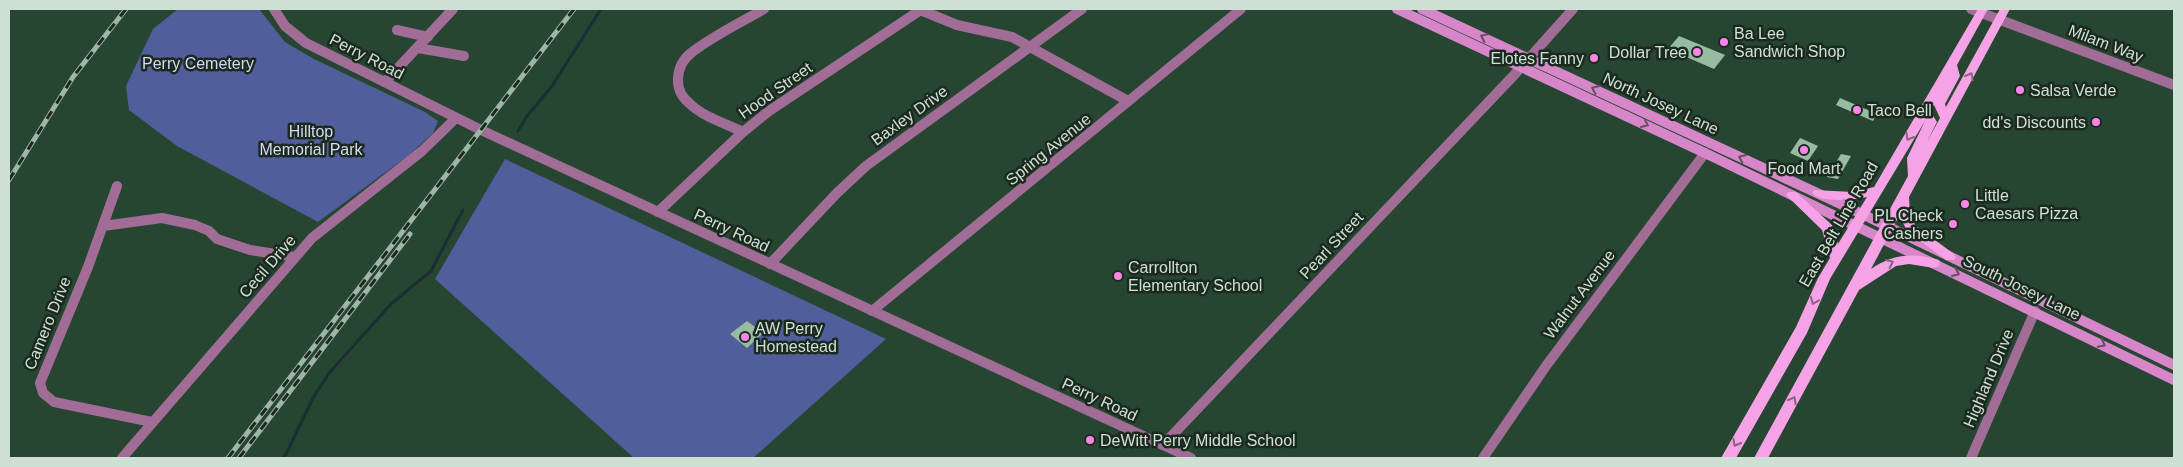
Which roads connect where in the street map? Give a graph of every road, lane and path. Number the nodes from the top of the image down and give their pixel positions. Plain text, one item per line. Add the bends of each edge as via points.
1 (274, 9) edge
2 (453, 9) edge
3 (764, 9) edge
4 (920, 9) edge
5 (1082, 9) edge
6 (1242, 9) edge
7 (1396, 9) edge
8 (1422, 9) edge
9 (1573, 9) edge
10 (2005, 9) edge
11 (1978, 10) edge
12 (1999, 20) junction
13 (397, 30) dead end
14 (428, 37) junction
15 (1029, 47) junction
16 (418, 48) junction
17 (464, 56) dead end
18 (1525, 62) junction
19 (1950, 64) junction
20 (385, 82) junction
21 (2174, 85) edge
22 (1128, 101) junction
23 (1924, 110) junction
24 (456, 118) junction
25 (1946, 118) junction
26 (743, 132) junction
27 (1705, 152) junction
28 (1914, 175) junction
29 (117, 186) dead end
30 (1876, 191) junction
31 (1818, 193) junction
32 (1792, 195) junction
33 (1903, 196) junction
34 (658, 212) junction
35 (1862, 214) junction
36 (103, 226) junction
37 (1855, 226) junction
38 (1886, 226) junction
39 (1880, 238) junction
40 (294, 257) junction
41 (1950, 257) junction
42 (1836, 258) junction
43 (1934, 263) junction
44 (770, 264) junction
45 (1853, 289) junction
46 (872, 311) junction
47 (2035, 311) junction
48 (2174, 365) edge
49 (2174, 380) edge
50 (152, 422) junction
51 (1163, 445) junction
52 (122, 458) edge
53 (1191, 458) edge
54 (1484, 458) edge
55 (1728, 458) edge
56 (1761, 458) edge
57 (1972, 458) edge

1 - 20 street, Perry Road via 285,26 306,43
2 - 14 street
3 - 26 street via 690,54 680,65 677,76 678,93 684,102
4 - 15 street via 957,25 1001,33
4 - 26 street, Hood Street
5 - 15 street, Baxley Drive
6 - 22 street, Spring Avenue
7 - 18 main road, North Josey Lane
18 -> 8 main road, North Josey Lane
9 - 18 street, Pearl Street
10 - 12 main road
11 - 12 street, Milam Way
11 - 19 main road, East Belt Line Road
12 - 21 street, Milam Way
25 -> 12 main road
13 - 14 street
14 - 16 street
15 - 22 street
15 - 44 street, Baxley Drive via 866,166
16 - 17 street
16 - 20 street
18 -> 27 main road, North Josey Lane
31 -> 18 main road, North Josey Lane
18 - 51 street, Pearl Street
19 - 23 main road, East Belt Line Road
19 - 25 main road via 1954,76 1940,104
20 - 24 street, Perry Road
22 - 46 street, Spring Avenue
23 - 28 main road via 1931,122 1913,158
23 -> 30 main road, East Belt Line Road
24 - 34 street, Perry Road
24 - 40 street, Cecil Drive via 439,138 328,223
25 - 28 main road
26 - 34 street, Hood Street
27 - 32 main road, North Josey Lane
27 - 54 street, Walnut Avenue via 1546,366
28 - 33 main road
29 - 36 street, Camero Drive
30 - 31 main road via 1850,196
30 - 35 main road, East Belt Line Road
31 - 35 main road, North Josey Lane
32 - 37 main road, North Josey Lane
32 - 42 main road via 1828,228
33 - 38 main road
33 - 41 main road via 1908,224
34 - 44 street, Perry Road
35 - 37 main road, East Belt Line Road
35 - 38 main road, North Josey Lane
36 - 40 street via 162,218 195,225 217,239 250,250
36 - 50 street, Camero Drive via 40,383 43,393 54,402
37 - 39 main road, South Josey Lane
37 - 42 main road, East Belt Line Road
38 - 39 main road
38 - 41 main road, South Josey Lane
39 - 43 main road, South Josey Lane
39 - 45 main road
40 - 50 street, Cecil Drive
41 - 48 main road, South Josey Lane
42 -> 55 main road, East Belt Line Road via 1802,329
45 -> 43 main road via 1888,262 1899,259
43 -> 47 main road, South Josey Lane
44 - 46 street, Perry Road
56 -> 45 main road
46 - 51 street, Perry Road
47 -> 49 main road, South Josey Lane
47 - 57 street, Highland Drive
50 - 52 street, Cecil Drive
51 - 53 street, Perry Road

